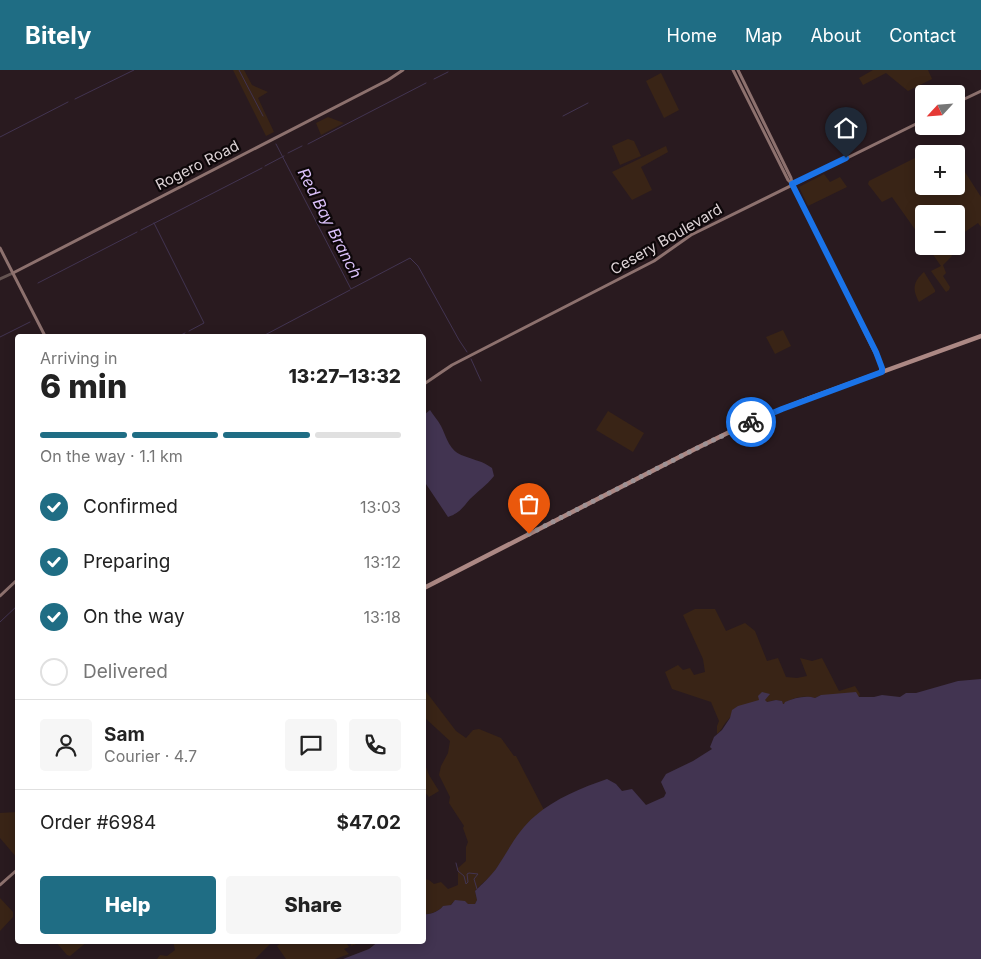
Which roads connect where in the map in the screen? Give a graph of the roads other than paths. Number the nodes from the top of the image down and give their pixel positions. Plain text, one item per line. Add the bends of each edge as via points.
1 (403, 70) edge
2 (733, 70) edge
3 (738, 70) edge
4 (981, 91) edge
5 (965, 99) edge
6 (915, 124) edge
7 (792, 184) junction
8 (0, 248) edge
9 (13, 273) junction
10 (0, 279) edge
11 (44, 334) edge
12 (981, 336) edge
13 (882, 372) junction
14 (426, 383) edge
15 (15, 582) edge
16 (426, 587) edge
17 (0, 596) edge
18 (15, 872) edge
19 (0, 885) edge

1 - 9 main road, Rogero Road
2 - 7 main road
3 - 7 main road via 792,178
4 - 5 main road
6 - 7 main road, Cesery Boulevard
7 - 13 main road via 876,352
7 - 14 main road, Cesery Boulevard via 691,235 654,261 452,364
8 - 9 main road
9 - 10 street, Rogero Road
9 - 11 main road
12 - 13 main road
13 - 16 main road via 726,433
15 - 17 main road
18 - 19 main road

